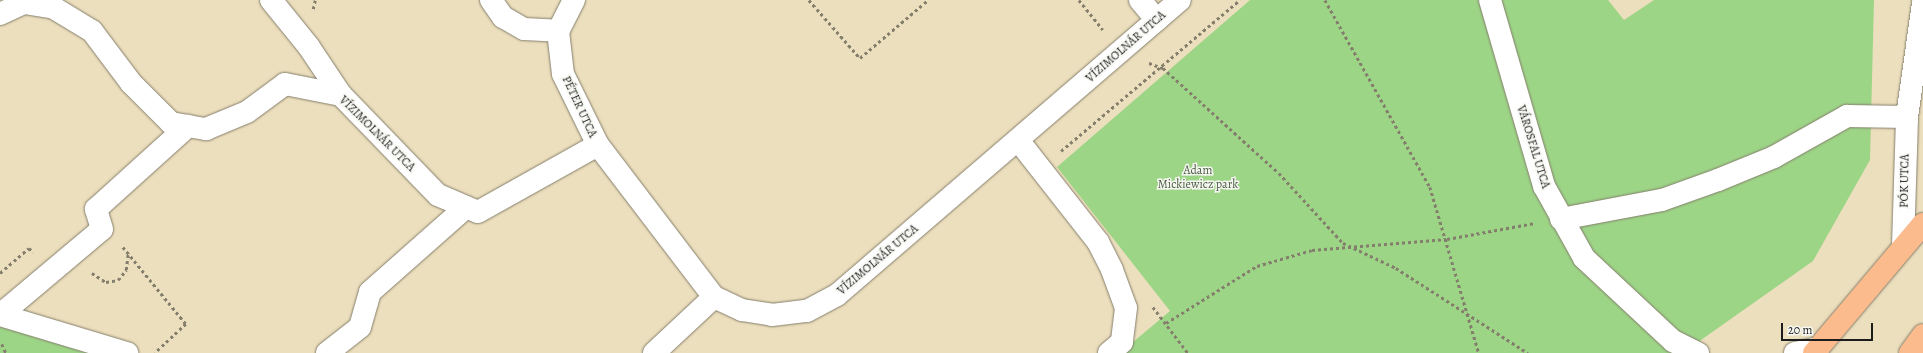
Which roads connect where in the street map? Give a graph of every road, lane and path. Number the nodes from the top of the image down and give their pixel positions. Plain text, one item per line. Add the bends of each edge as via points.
1 (271, 0) edge
2 (491, 0) edge
3 (574, 0) edge
4 (809, 0) edge
5 (928, 0) edge
6 (1079, 0) edge
7 (1140, 0) edge
8 (1180, 0) edge
9 (1240, 0) edge
10 (1325, 0) edge
11 (1490, 0) edge
12 (38, 3) edge
13 (1923, 3) edge
14 (0, 14) edge
15 (1157, 20) junction
16 (558, 31) junction
17 (1120, 52) junction
18 (1158, 66) junction
19 (340, 95) junction
20 (1907, 117) junction
21 (188, 126) junction
22 (1923, 132) edge
23 (1018, 140) junction
24 (598, 145) junction
25 (1039, 170) junction
26 (466, 207) junction
27 (1561, 219) junction
28 (1923, 224) edge
29 (102, 229) junction
30 (1447, 239) junction
31 (1903, 246) junction
32 (1354, 248) junction
33 (75, 252) junction
34 (128, 254) junction
35 (1116, 281) junction
36 (714, 297) junction
37 (0, 315) edge
38 (1469, 316) junction
39 (1166, 323) junction
40 (1923, 335) edge
41 (1816, 350) edge
42 (127, 353) edge
43 (154, 353) edge
44 (327, 353) edge
45 (654, 353) edge
46 (1109, 353) edge
47 (1188, 353) edge
48 (1479, 353) edge
49 (1528, 353) edge
50 (1698, 353) edge
51 (1795, 353) edge
52 (1910, 353) edge

1 - 19 street via 309,47
2 - 16 street via 503,18 524,29
3 - 16 street
4 - 5 path via 860,58
6 - 17 path
7 - 15 street
8 - 15 street, VÍZIMOLNÁR UTCA
9 - 18 path
10 - 30 path via 1430,187
11 - 27 street, VÁROSFAL UTCA via 1544,186
12 - 14 street, VÍZIMOLNÁR UTCA via 24,3
12 - 21 street, VÍZIMOLNÁR UTCA via 54,8 92,31 130,83 170,123
13 - 20 street, PÓK UTCA
15 - 17 street, VÍZIMOLNÁR UTCA
16 - 24 street, PÉTER UTCA via 563,74
17 - 18 path
17 - 23 street, VÍZIMOLNÁR UTCA
18 - 25 path
18 - 32 path via 1278,173 1343,243
19 - 21 street, VÍZIMOLNÁR UTCA via 284,84 247,112 206,129
19 - 26 street, VÍZIMOLNÁR UTCA via 438,195
20 - 22 street
20 - 27 street via 1847,116 1774,157 1718,180 1662,200
20 - 31 street, PÓK UTCA
21 - 29 street via 96,209
23 - 25 street
23 - 36 street, VÍZIMOLNÁR UTCA via 837,295 807,311 765,314 742,310
24 - 26 street, VÍZIMOLNÁR UTCA via 478,212
24 - 36 street, VÍZIMOLNÁR UTCA
25 - 35 street via 1098,242
26 - 44 street via 370,292 360,327
27 - 30 path
27 - 50 street, VÁROSFAL UTCA via 1584,258 1673,341
28 - 31 main road
29 - 33 street
29 - 34 path
30 - 32 path
30 - 38 path
31 - 41 main road
32 - 38 path via 1396,268
32 - 39 path via 1312,250 1257,266
33 - 34 path via 95,277 106,282 123,276
33 - 37 street
34 - 43 path via 186,324
35 - 39 path via 1148,301
35 - 46 street via 1126,308 1122,342
36 - 45 street
37 - 42 street
38 - 48 path
38 - 49 path
39 - 47 path
40 - 52 main road
41 - 51 street

